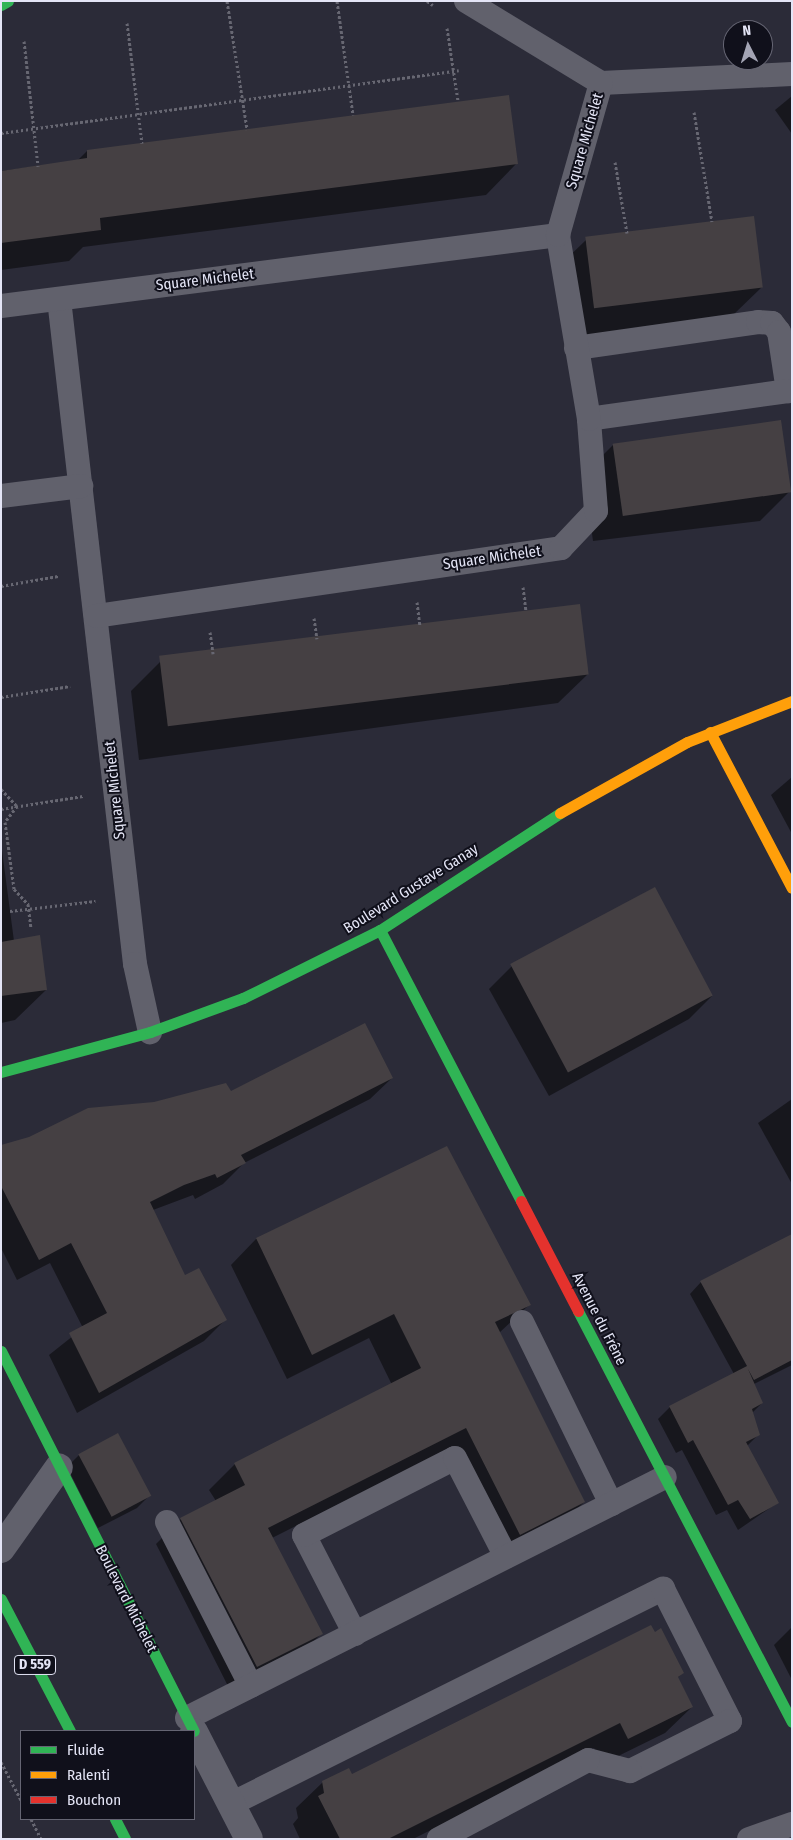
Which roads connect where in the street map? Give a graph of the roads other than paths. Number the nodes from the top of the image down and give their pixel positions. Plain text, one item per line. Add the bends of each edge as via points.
1 (8, 1) edge
2 (466, 1) edge
3 (1, 4) edge
4 (792, 74) edge
5 (601, 83) junction
6 (558, 235) junction
7 (59, 298) junction
8 (1, 306) edge
9 (576, 348) junction
10 (789, 386) edge
11 (589, 419) junction
12 (81, 486) junction
13 (1, 496) edge
14 (96, 616) junction
15 (792, 701) edge
16 (710, 732) junction
17 (792, 888) edge
18 (380, 930) junction
19 (150, 1032) junction
20 (1, 1072) edge
21 (522, 1322) dead end
22 (1, 1351) edge
23 (59, 1467) junction
24 (665, 1477) junction
25 (611, 1504) junction
26 (167, 1522) dead end
27 (1, 1549) edge
28 (506, 1557) junction
29 (1, 1599) edge
30 (355, 1634) junction
31 (250, 1686) junction
32 (792, 1722) edge
33 (191, 1727) edge
34 (69, 1730) edge
35 (195, 1735) edge
36 (231, 1804) junction
37 (116, 1820) edge
38 (788, 1830) edge
39 (125, 1839) edge
40 (249, 1839) edge
41 (439, 1839) edge
42 (749, 1839) edge

1 - 3 street
2 - 5 lane, Square Michelet
4 - 5 lane
5 - 6 lane, Square Michelet
6 - 7 lane, Square Michelet
6 - 9 lane, Square Michelet
7 - 8 lane, Square Michelet
7 - 12 lane, Square Michelet
9 - 10 lane via 772,323 779,332
9 - 11 lane, Square Michelet
10 - 11 lane
11 - 14 lane, Square Michelet via 596,511 561,548
12 - 13 lane
12 - 14 lane, Square Michelet
14 - 19 lane, Square Michelet via 135,964
15 - 16 street, Boulevard Gustave Ganay
16 - 17 street
16 - 18 street, Boulevard Gustave Ganay via 546,821
18 - 19 street, Boulevard Gustave Ganay via 244,998
18 - 24 street, Avenue du Frêne
19 - 20 street, Boulevard Gustave Ganay
21 - 25 lane
22 - 23 street, Boulevard Michelet
23 - 27 street
23 - 33 street, Boulevard Michelet
24 - 25 lane
24 - 32 street, Avenue du Frêne
25 - 28 lane
26 - 31 lane
28 - 30 lane
28 - 30 lane via 455,1458 304,1534
29 - 34 street, D 559
30 - 31 lane
31 - 33 lane
35 - 36 street, Boulevard Michelet
36 - 40 street, Boulevard Michelet
36 - 41 lane via 663,1589 730,1721 630,1771 588,1760
37 - 39 street
38 - 42 lane

